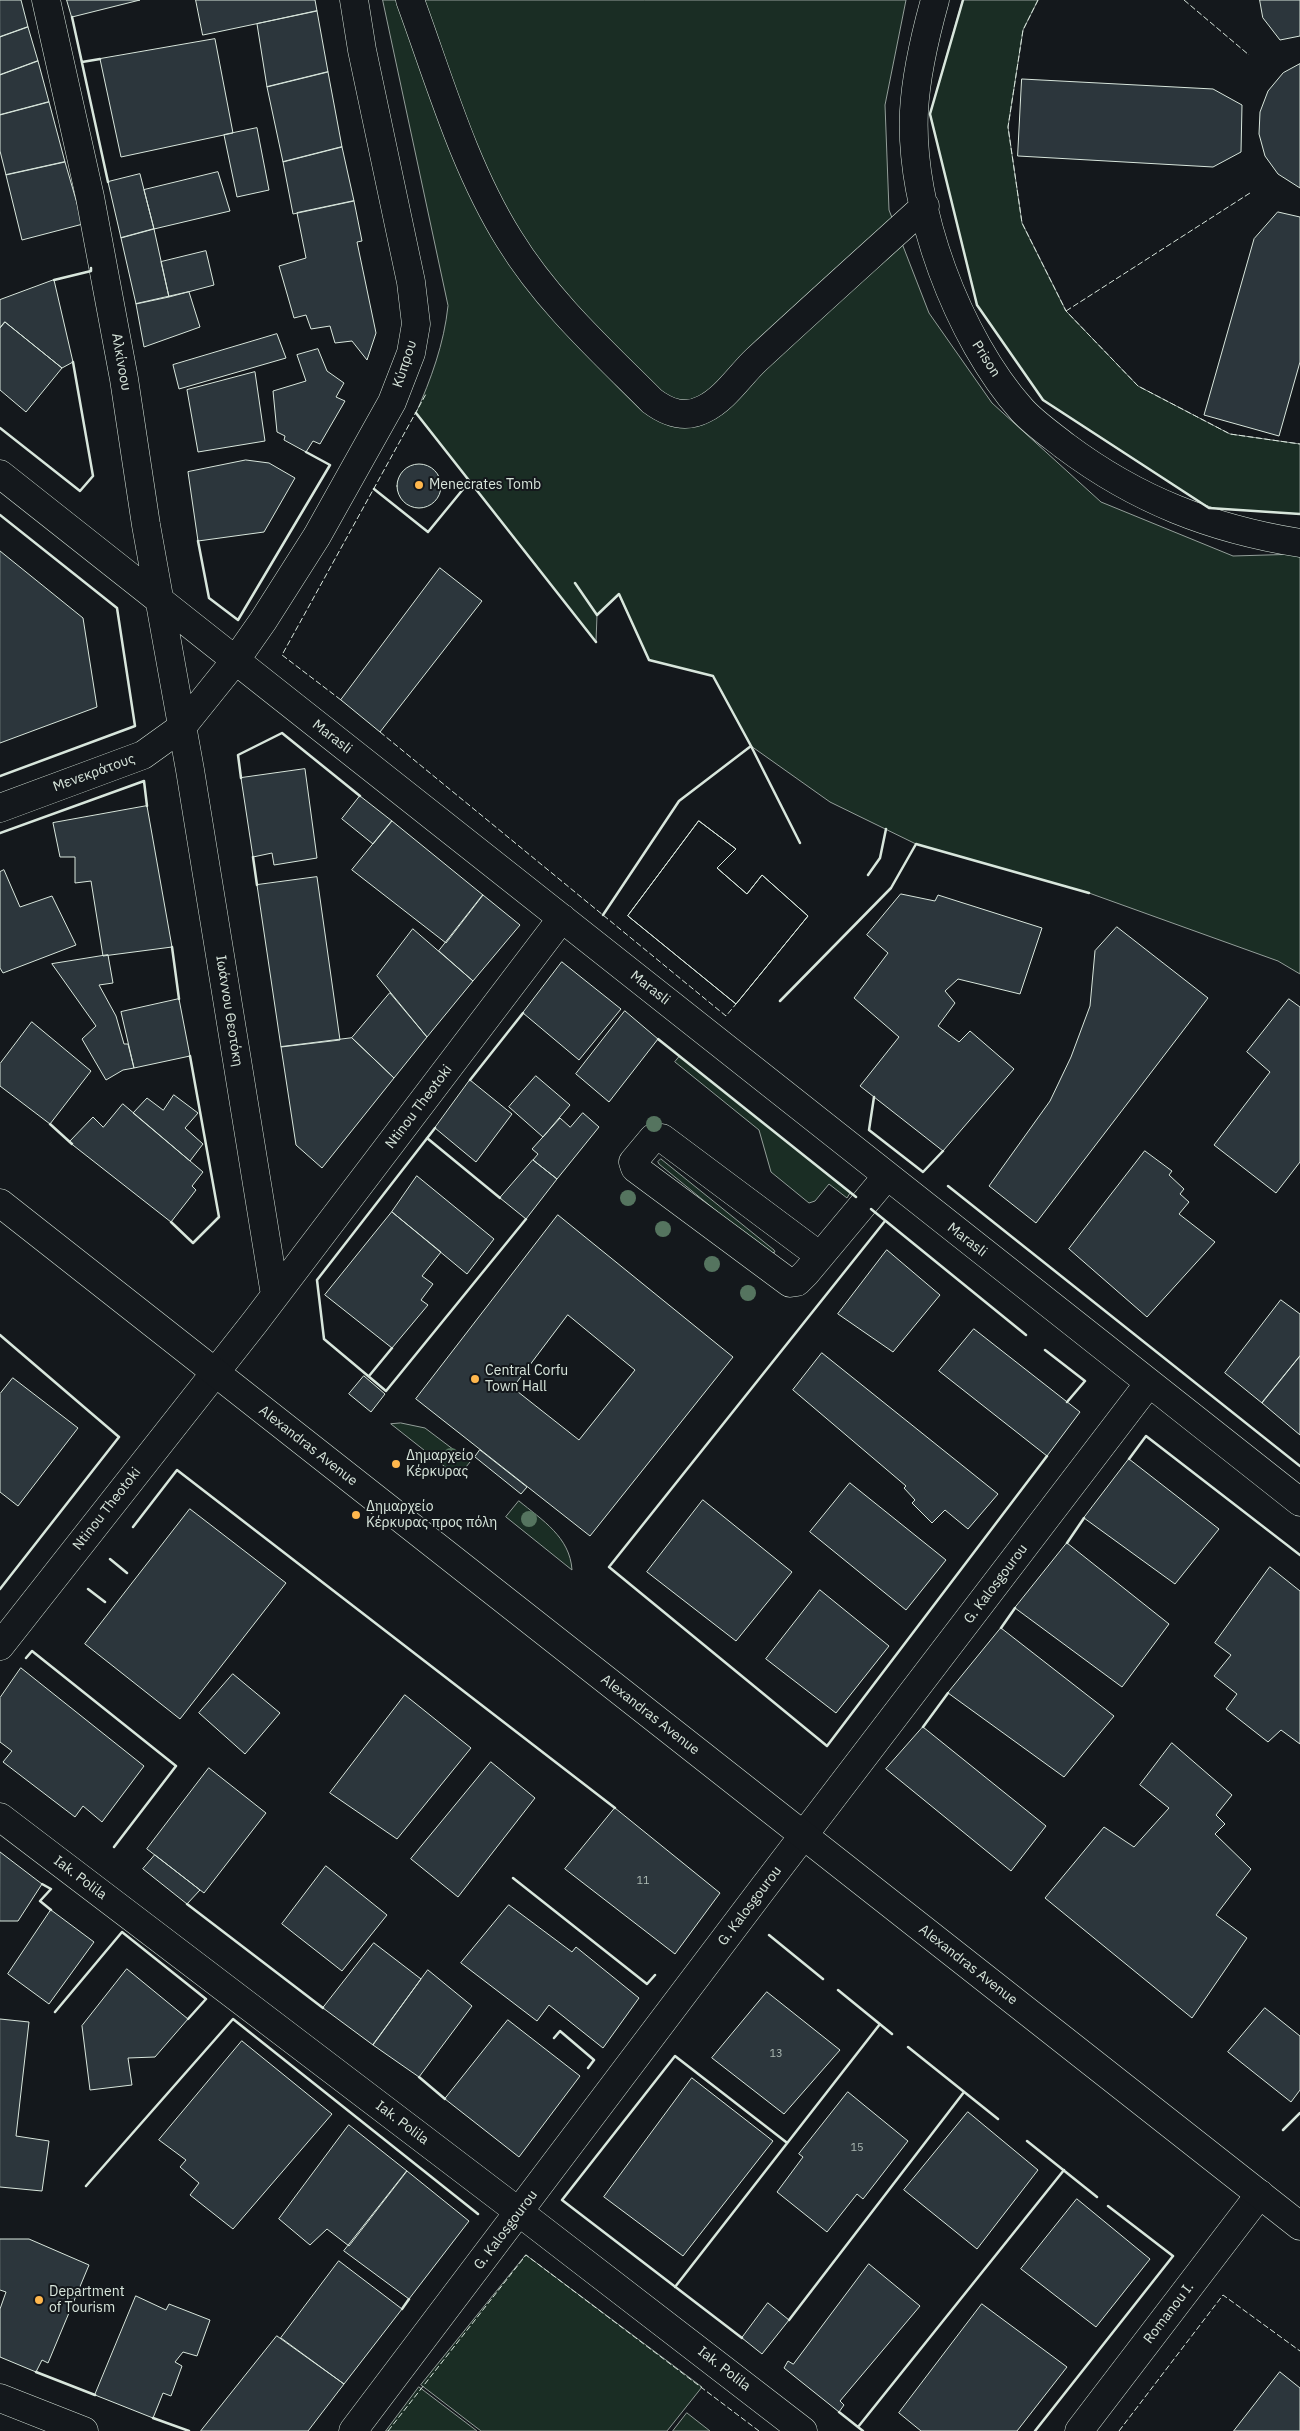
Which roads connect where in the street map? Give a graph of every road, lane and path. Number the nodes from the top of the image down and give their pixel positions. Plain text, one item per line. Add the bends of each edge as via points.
1 (46, 0) edge
2 (354, 0) edge
3 (410, 0) edge
4 (935, 0) edge
5 (924, 206) junction
6 (0, 474) edge
7 (1300, 543) edge
8 (160, 602) junction
9 (235, 660) junction
10 (182, 727) junction
11 (0, 808) edge
12 (562, 918) junction
13 (886, 1176) junction
14 (0, 1203) edge
15 (820, 1256) junction
16 (276, 1295) junction
17 (215, 1373) junction
18 (1149, 1383) junction
19 (1300, 1502) edge
20 (0, 1646) edge
21 (0, 1817) edge
22 (804, 1836) junction
23 (1260, 2194) junction
24 (520, 2212) junction
25 (1300, 2226) edge
26 (0, 2398) edge
27 (84, 2431) edge
28 (353, 2431) edge
29 (803, 2431) edge
30 (1078, 2431) edge

1 - 8 street, Αλκίνοου via 90,197
2 - 9 street, Κύπρου via 411,282 416,324 411,353 392,402 317,536
3 - 5 street via 474,171 508,238 548,294 663,409 691,414 716,401
4 - 5 street, Prison via 918,72 914,112 917,166
5 - 7 street, Prison via 950,296 968,331 1022,410 1046,432 1118,481 1174,510 1234,530
6 - 8 street, Marasli
8 - 9 street, Marasli
8 - 10 street, Αλκίνοου
9 - 10 street, Κύπρου
9 - 12 street, Marasli
10 - 11 street, Μενεκράτους via 143,755
10 - 16 street, Ιωάννου Θεοτόκη
12 - 13 street, Marasli
12 - 16 street, Ntinou Theotoki
13 - 15 street
13 - 18 street, Marasli
14 - 17 street, Alexandras Avenue
15 - 15 street via 797,1282 790,1283 635,1168 633,1162 653,1138 662,1138
16 - 17 street, Ntinou Theotoki
17 - 20 street, Ntinou Theotoki
17 - 22 street, Alexandras Avenue
18 - 19 street, Marasli
18 - 22 street, G. Kalosgourou
21 - 24 street, Iak. Polila
22 - 23 street, Alexandras Avenue
22 - 24 street, G. Kalosgourou
23 - 25 street, Alexandras Avenue
23 - 30 street, Romanou I.
24 - 28 street, G. Kalosgourou
24 - 29 street, Iak. Polila
26 - 27 street

